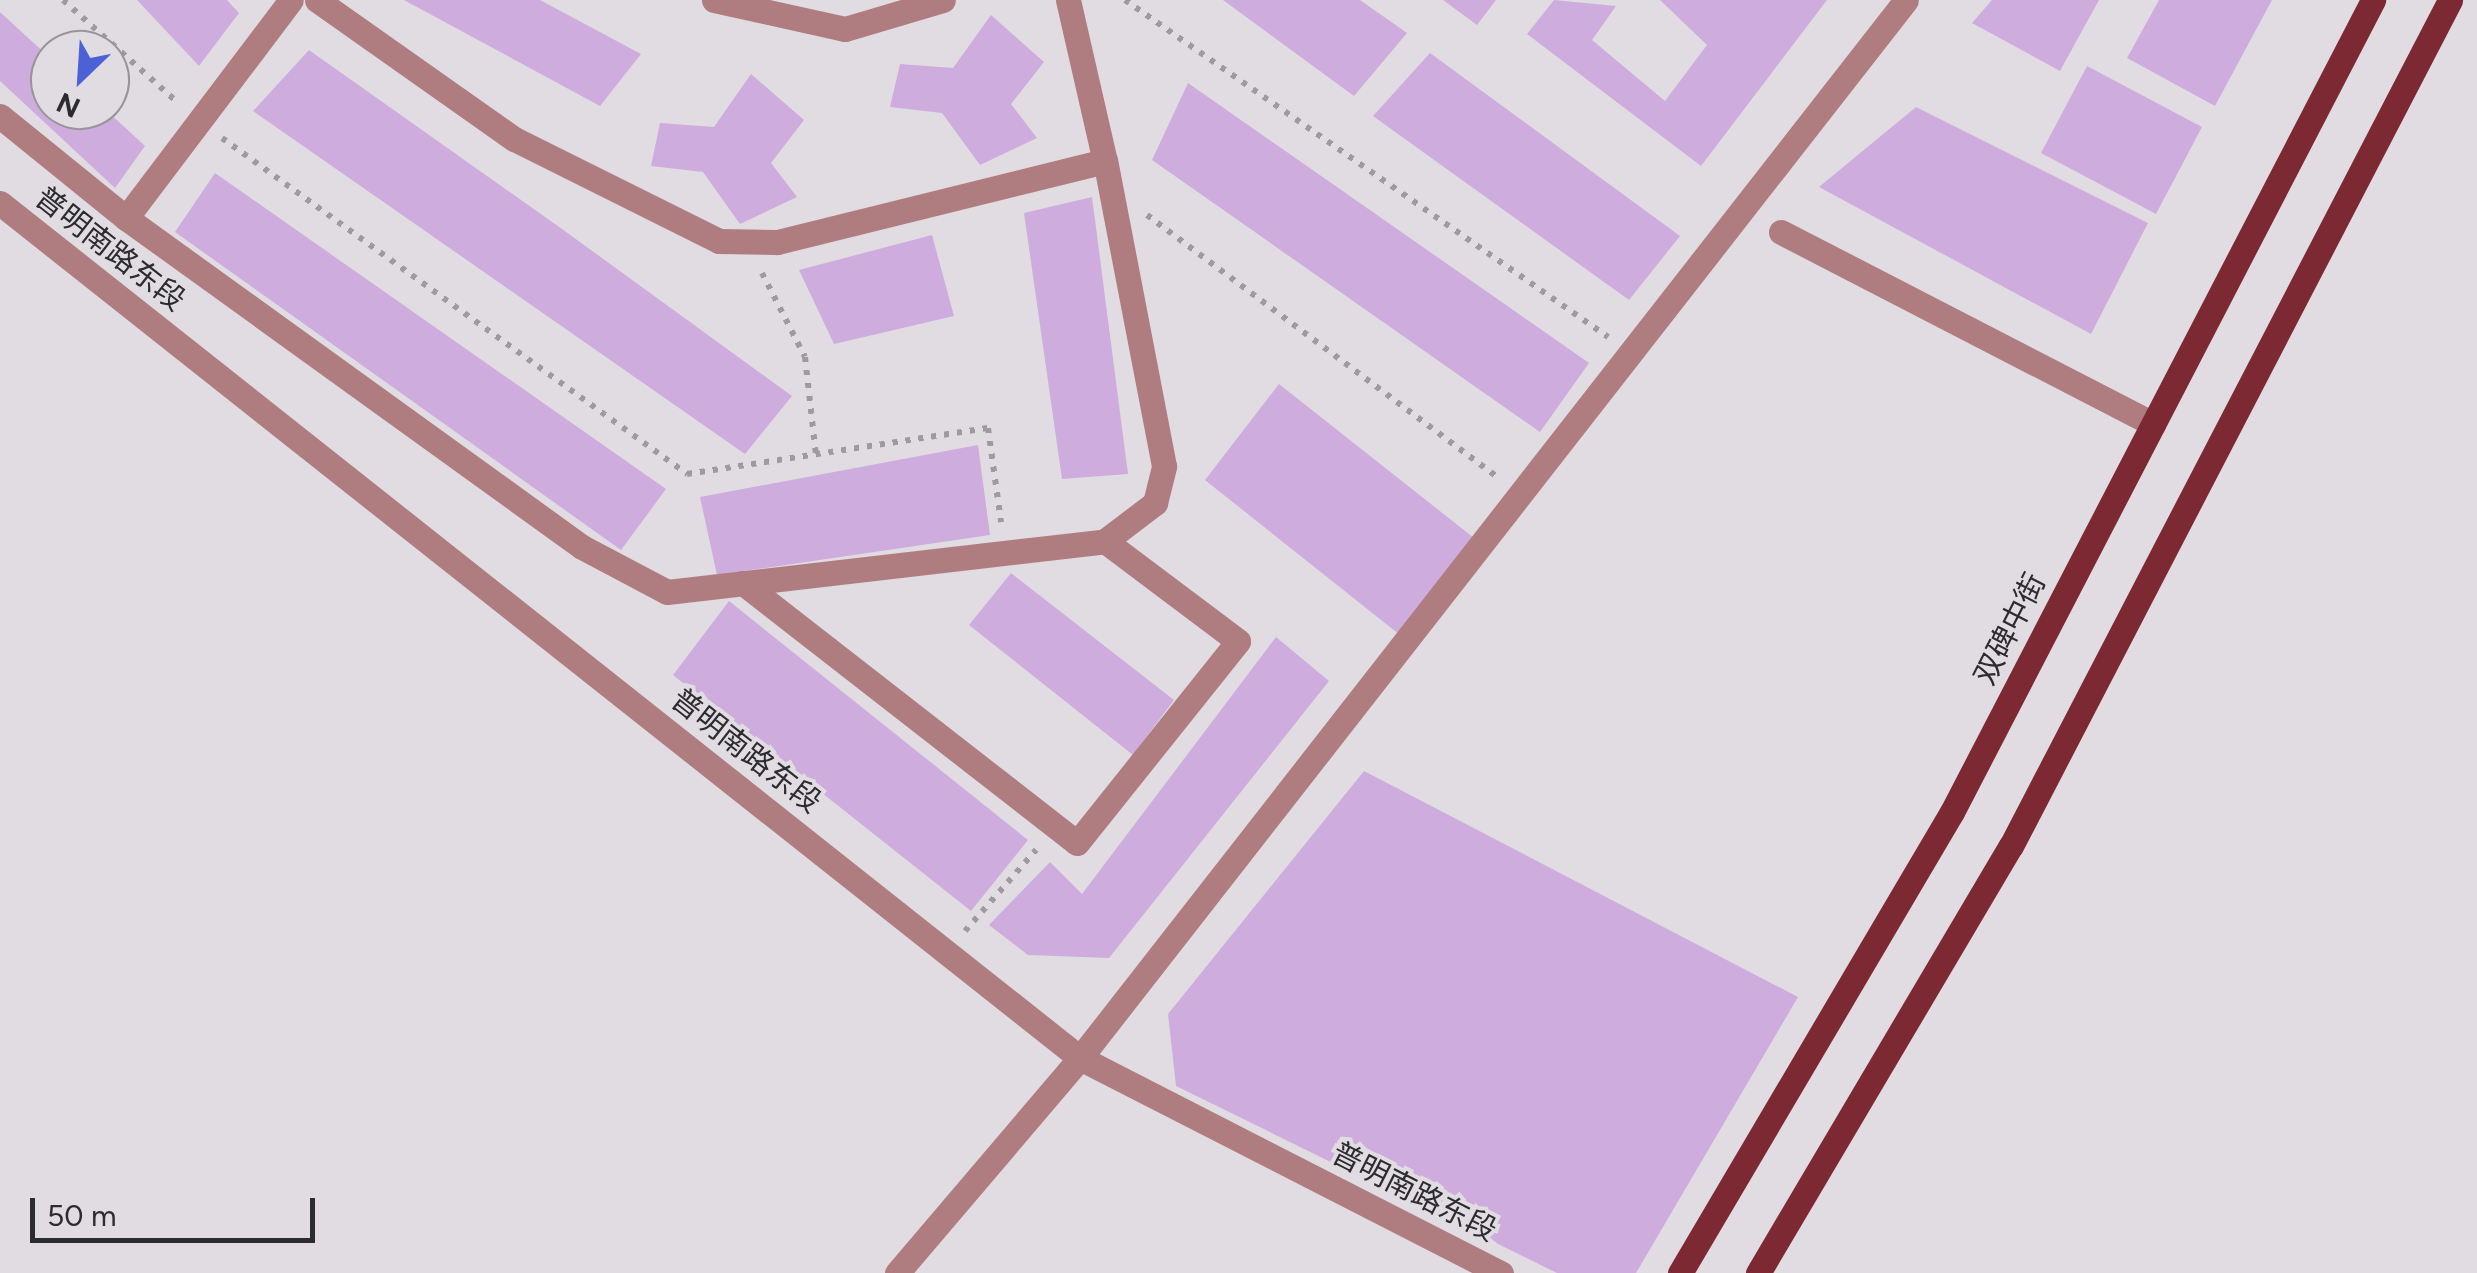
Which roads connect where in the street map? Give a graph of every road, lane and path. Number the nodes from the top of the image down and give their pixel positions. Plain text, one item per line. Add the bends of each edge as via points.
1 (63, 0) edge
2 (291, 0) edge
3 (317, 0) edge
4 (714, 0) edge
5 (943, 0) edge
6 (1068, 0) edge
7 (1125, 0) edge
8 (1906, 0) edge
9 (2373, 0) edge
10 (2450, 0) edge
11 (0, 116) edge
12 (199, 122) junction
13 (1105, 161) junction
14 (1110, 188) junction
15 (0, 203) edge
16 (126, 218) junction
17 (1781, 232) dead end
18 (745, 242) junction
19 (1630, 353) junction
20 (2153, 424) junction
21 (816, 455) junction
22 (1497, 477) dead end
23 (1105, 541) junction
24 (1006, 552) junction
25 (743, 583) junction
26 (1057, 827) junction
27 (946, 952) junction
28 (1080, 1058) junction
29 (896, 1273) edge
30 (1501, 1273) edge
31 (1680, 1273) edge
32 (1758, 1273) edge

1 - 12 path
2 - 12 street
3 - 18 street via 514,139 644,210 719,241
4 - 5 street via 845,28
6 - 13 street
7 - 19 path
8 - 19 street
9 - 20 main road, 双碑中街
10 - 32 main road via 2011,846
11 - 16 street
12 - 16 street
12 - 21 path via 687,474
13 - 14 street
13 - 18 street via 776,242
14 - 22 path
14 - 23 street via 1164,466 1155,503
15 - 27 street, 普明南路东段
16 - 25 street via 582,547 667,592
17 - 20 street
18 - 21 path via 806,356
19 - 28 street
20 - 31 main road, 双碑中街 via 1952,812
21 - 24 path via 988,428
23 - 24 street
23 - 26 street via 1238,641 1077,843
24 - 25 street
25 - 26 street
26 - 27 path
27 - 28 street, 普明南路东段
28 - 29 street
28 - 30 street, 普明南路东段

